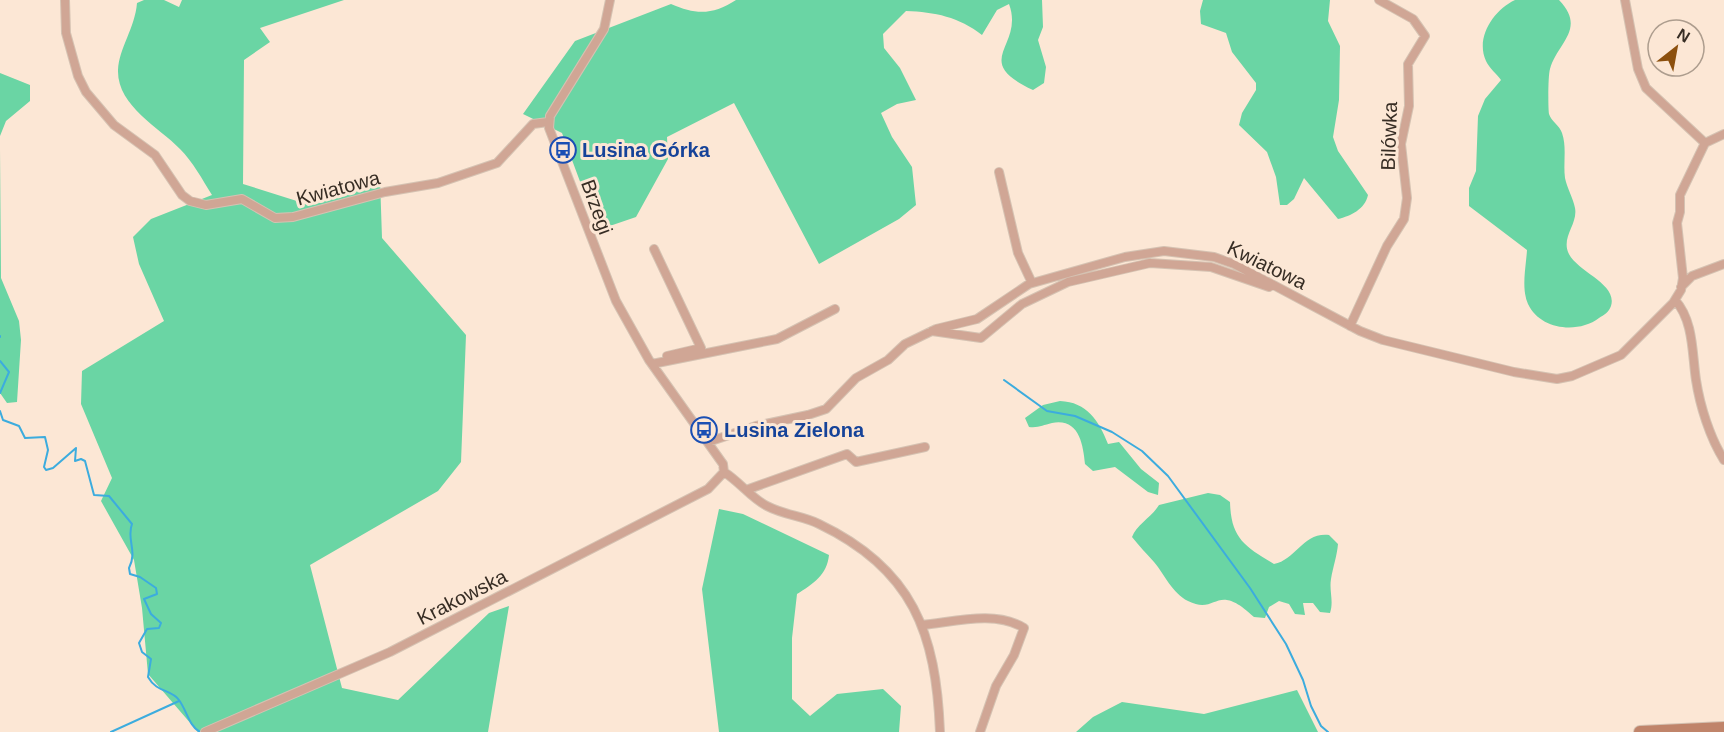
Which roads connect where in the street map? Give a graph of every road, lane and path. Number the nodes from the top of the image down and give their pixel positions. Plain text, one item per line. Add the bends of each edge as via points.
1 (65, 0) edge
2 (610, 0) edge
3 (1379, 0) edge
4 (1625, 0) edge
5 (548, 122) junction
6 (1724, 134) edge
7 (1705, 143) junction
8 (999, 172) dead end
9 (654, 249) dead end
10 (1724, 264) edge
11 (1032, 283) junction
12 (1681, 287) junction
13 (1675, 300) junction
14 (1304, 301) junction
15 (836, 309) dead end
16 (1350, 326) junction
17 (932, 331) junction
18 (651, 362) junction
19 (708, 442) junction
20 (925, 447) dead end
21 (1724, 460) edge
22 (724, 472) junction
23 (746, 490) junction
24 (922, 625) junction
25 (1724, 728) edge
26 (205, 732) edge
27 (940, 732) edge
28 (980, 732) edge
29 (1640, 732) edge

1 - 5 street, Kwiatowa via 66,33 86,92 114,126 155,155 182,195 206,206 242,199 275,218 293,218 385,192 438,183 497,163 533,124
2 - 5 street via 604,29
3 - 16 street, Bilówka via 1413,20 1425,36 1408,64 1409,106 1401,144 1407,198 1404,219 1387,246
4 - 7 street via 1638,69 1646,88
5 - 18 street, Brzegi via 616,301
6 - 7 street
7 - 12 street via 1680,195 1677,223
8 - 11 street via 1018,253
9 - 18 street via 701,348
10 - 12 street via 1692,276
11 - 14 street, Kwiatowa via 1164,251 1214,257 1234,264
11 - 17 street, Kwiatowa via 977,319
12 - 13 street, Kwiatowa
13 - 16 street, Kwiatowa via 1621,355 1557,379 1439,355 1383,340
13 - 21 street via 1682,308 1691,338 1701,402
14 - 16 street, Kwiatowa
14 - 17 street via 1215,268 1150,263 1068,282 1022,304 981,338
15 - 18 street via 777,339
17 - 19 street, Kwiatowa via 905,344 888,360 856,378 825,409
18 - 19 street, Brzegi
19 - 22 street, Brzegi
20 - 23 street via 856,462 847,454
22 - 23 street
22 - 26 street, Krakowska via 708,489 390,652
23 - 24 street via 769,507 818,523 870,554 905,592
24 - 27 street via 938,684
24 - 28 street via 988,618 1024,628 996,686
25 - 29 street

